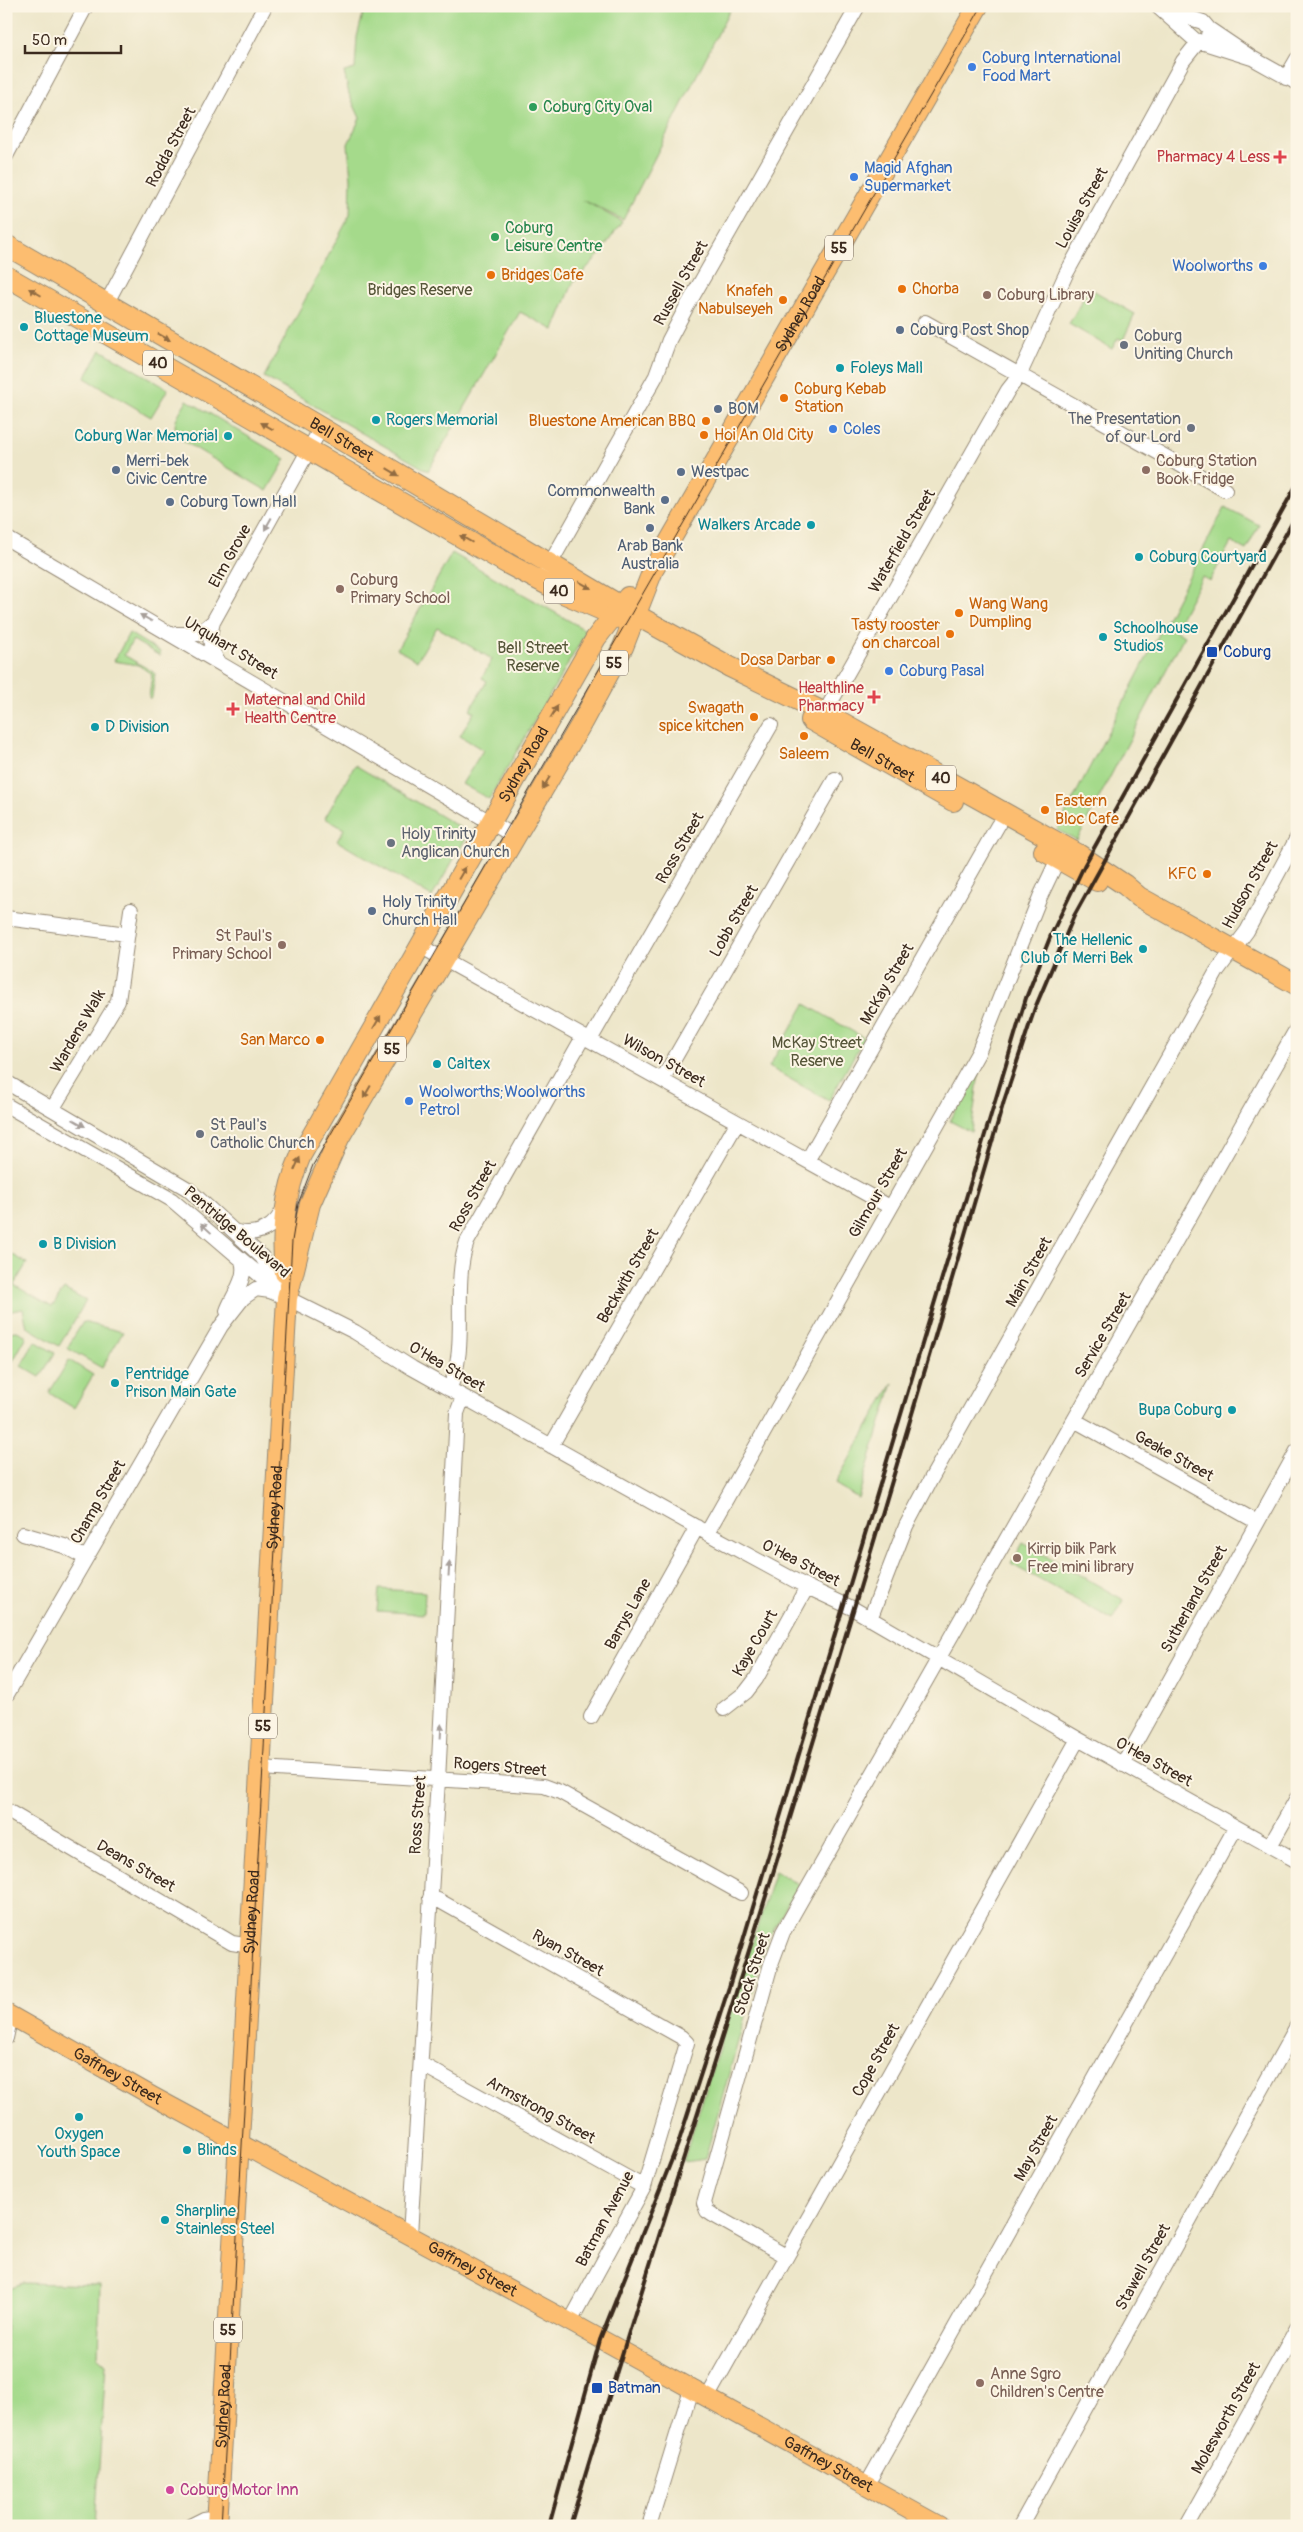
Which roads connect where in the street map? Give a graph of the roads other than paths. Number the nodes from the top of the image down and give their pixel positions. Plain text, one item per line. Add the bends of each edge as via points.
1 (86, 6) edge
2 (265, 6) edge
3 (858, 6) edge
4 (978, 6) edge
5 (1157, 7) edge
6 (1195, 34) junction
7 (1252, 58) junction
8 (1297, 59) edge
9 (1292, 80) edge
10 (6, 156) edge
11 (6, 245) edge
12 (6, 276) edge
13 (106, 304) junction
14 (925, 322) dead end
15 (1018, 376) junction
16 (320, 428) junction
17 (309, 451) junction
18 (421, 489) junction
19 (1225, 490) dead end
20 (412, 508) junction
21 (6, 538) edge
22 (545, 573) junction
23 (626, 615) junction
24 (213, 622) junction
25 (172, 633) junction
26 (218, 660) junction
27 (822, 719) junction
28 (771, 725) dead end
29 (835, 779) dead end
30 (491, 822) junction
31 (998, 825) junction
32 (514, 836) junction
33 (1297, 838) edge
34 (1058, 859) junction
35 (1139, 897) junction
36 (131, 910) dead end
37 (6, 918) edge
38 (127, 934) junction
39 (420, 946) junction
40 (1234, 949) junction
41 (444, 958) junction
42 (1297, 985) edge
43 (1297, 1028) edge
44 (586, 1038) junction
45 (662, 1080) junction
46 (6, 1082) edge
47 (6, 1105) edge
48 (53, 1108) junction
49 (737, 1123) junction
50 (807, 1161) junction
51 (286, 1201) junction
52 (890, 1207) junction
53 (237, 1232) junction
54 (242, 1261) junction
55 (288, 1298) junction
56 (221, 1326) junction
57 (449, 1389) junction
58 (463, 1397) junction
59 (1074, 1420) junction
60 (550, 1446) junction
61 (1297, 1451) edge
62 (1258, 1522) junction
63 (702, 1530) junction
64 (23, 1534) dead end
65 (86, 1558) junction
66 (807, 1587) junction
67 (870, 1619) junction
68 (938, 1659) junction
69 (6, 1696) edge
70 (724, 1709) dead end
71 (591, 1717) dead end
72 (1078, 1740) junction
73 (1123, 1765) junction
74 (260, 1768) junction
75 (438, 1780) junction
76 (1297, 1798) edge
77 (6, 1810) edge
78 (1236, 1827) junction
79 (1270, 1846) junction
80 (1297, 1861) edge
81 (742, 1893) dead end
82 (430, 1898) junction
83 (250, 1946) junction
84 (8, 2014) edge
85 (1297, 2026) edge
86 (6, 2038) edge
87 (687, 2043) joint
88 (420, 2064) junction
89 (239, 2143) junction
90 (644, 2187) junction
91 (410, 2236) junction
92 (786, 2256) junction
93 (570, 2322) junction
94 (1297, 2328) edge
95 (691, 2389) junction
96 (707, 2398) junction
97 (866, 2486) junction
98 (218, 2521) edge
99 (190, 2526) edge
100 (649, 2526) edge
101 (940, 2526) edge
102 (1020, 2526) edge
103 (1187, 2526) edge

1 - 10 street
2 - 13 street, Rodda Street
3 - 22 street, Russell Street via 686,308 669,340 656,376
4 - 23 highway, Sydney Road / 55
5 - 6 street
6 - 7 street
6 - 7 street via 1206,24
6 - 15 street, Louisa Street via 1066,274
7 - 9 street
8 - 9 street
11 - 13 highway, Bell Street / 40
17 -> 12 highway, Bell Street / 40
13 -> 16 highway, Bell Street / 40
14 - 15 street
15 - 19 street
15 - 27 street, Waterfield Street
16 - 17 street, Elm Grove
16 -> 18 highway, Bell Street / 40
17 - 20 highway, Bell Street / 40
17 -> 24 street, Elm Grove
18 - 20 highway
18 - 22 highway, Bell Street / 40
22 -> 20 highway, Bell Street / 40
25 -> 21 street, Urquhart Street
22 - 23 highway, Bell Street / 40
23 - 27 highway, Bell Street / 40 via 675,637
30 -> 23 highway, Sydney Road / 55 via 599,633
23 -> 32 highway, Sydney Road / 55 via 580,726
24 - 25 street via 198,634
24 - 26 street, Elm Grove via 209,636 211,650
25 - 26 street, Urquhart Street
26 - 30 street, Urquhart Street
27 - 31 highway, Bell Street / 40
27 - 35 highway, Bell Street / 40 via 1078,854
28 - 44 street, Ross Street
29 - 45 street, Lobb Street
30 - 32 street, Urquhart Street
39 -> 30 highway, Sydney Road / 55
31 - 34 highway, Bell Street / 40
31 - 50 street, McKay Street
32 - 41 highway, Sydney Road / 55
33 - 40 street, Hudson Street
34 - 35 highway, Bell Street / 40 via 1106,886
34 - 52 street, Gilmour Street via 978,1053
35 - 40 highway, Bell Street / 40
36 - 38 street, Wardens Walk
37 - 38 street
38 - 48 street, Wardens Walk via 118,1001
39 - 41 street, Wilson Street
51 -> 39 highway, Sydney Road / 55 via 301,1155
40 - 42 highway, Bell Street / 40
40 - 67 street, Main Street via 1217,972 930,1479 906,1526
41 - 44 street, Wilson Street
41 -> 55 highway, Sydney Road / 55 via 322,1174 301,1234
43 - 59 street, Service Street
44 - 45 street, Wilson Street
44 - 57 street, Ross Street via 467,1242 462,1267 457,1368
45 - 49 street, Wilson Street
46 - 48 street, Pentridge Boulevard
54 -> 47 street, Pentridge Boulevard via 172,1200
48 -> 53 street, Pentridge Boulevard via 181,1184
49 - 50 street, Wilson Street
49 - 60 street, Beckwith Street
50 - 52 street, Wilson Street
51 - 53 street via 277,1219 263,1231 251,1234
51 - 55 highway, Sydney Road / 55 via 284,1251
52 - 63 street, Gilmour Street
53 - 55 street, Pentridge Boulevard via 269,1265
54 - 55 street, Pentridge Boulevard
54 - 56 street, Champ Street via 242,1278
55 - 56 street, Champ Street via 256,1289 243,1298
55 - 57 street, O'Hea Street via 355,1332
55 - 74 highway, Sydney Road / 55
56 - 65 street, Champ Street
57 - 58 street, O'Hea Street
58 - 60 street, O'Hea Street
75 -> 58 street, Ross Street via 458,1413
59 - 62 street, Geake Street
59 - 68 street, Service Street
60 - 63 street, O'Hea Street
61 - 62 street, Sutherland Street
62 - 73 street, Sutherland Street
63 - 66 street, O'Hea Street
63 - 71 street, Barrys Lane
64 - 65 street via 64,1546
65 - 69 street, Champ Street
66 - 67 street, O'Hea Street
66 - 70 street, Kaye Court via 756,1679 746,1692
67 - 68 street, O'Hea Street
68 - 72 street, O'Hea Street
68 - 92 street, Stock Street via 776,1948 705,2196 708,2211
72 - 73 street, O'Hea Street
72 - 92 street, Cope Street
73 - 78 street, O'Hea Street
74 - 75 street, Rogers Street
74 - 83 highway, Sydney Road / 55
75 - 81 street, Rogers Street via 551,1788
75 - 82 street, Ross Street
76 - 79 street
77 - 83 street, Deans Street via 232,1943
78 - 79 street, O'Hea Street
78 - 97 street, May Street
79 - 80 street, O'Hea Street
82 - 87 street, Ryan Street via 681,2036
82 - 88 street, Ross Street
83 - 89 highway, Sydney Road / 55
84 - 86 street
84 - 89 main road, Gaffney Street
85 - 102 street, Stawell Street
87 - 90 street, Batman Avenue
88 - 90 street, Armstrong Street
88 - 91 street, Ross Street
89 - 91 main road, Gaffney Street
89 - 98 highway, Sydney Road / 55
90 - 93 street, Batman Avenue
91 - 93 main road, Gaffney Street
92 - 96 street, Cope Street
93 - 95 main road, Gaffney Street
94 - 103 street, Molesworth Street
95 - 96 main road, Gaffney Street
95 - 100 street
96 - 97 main road, Gaffney Street
97 - 101 main road, Gaffney Street
98 - 99 street via 204,2519

